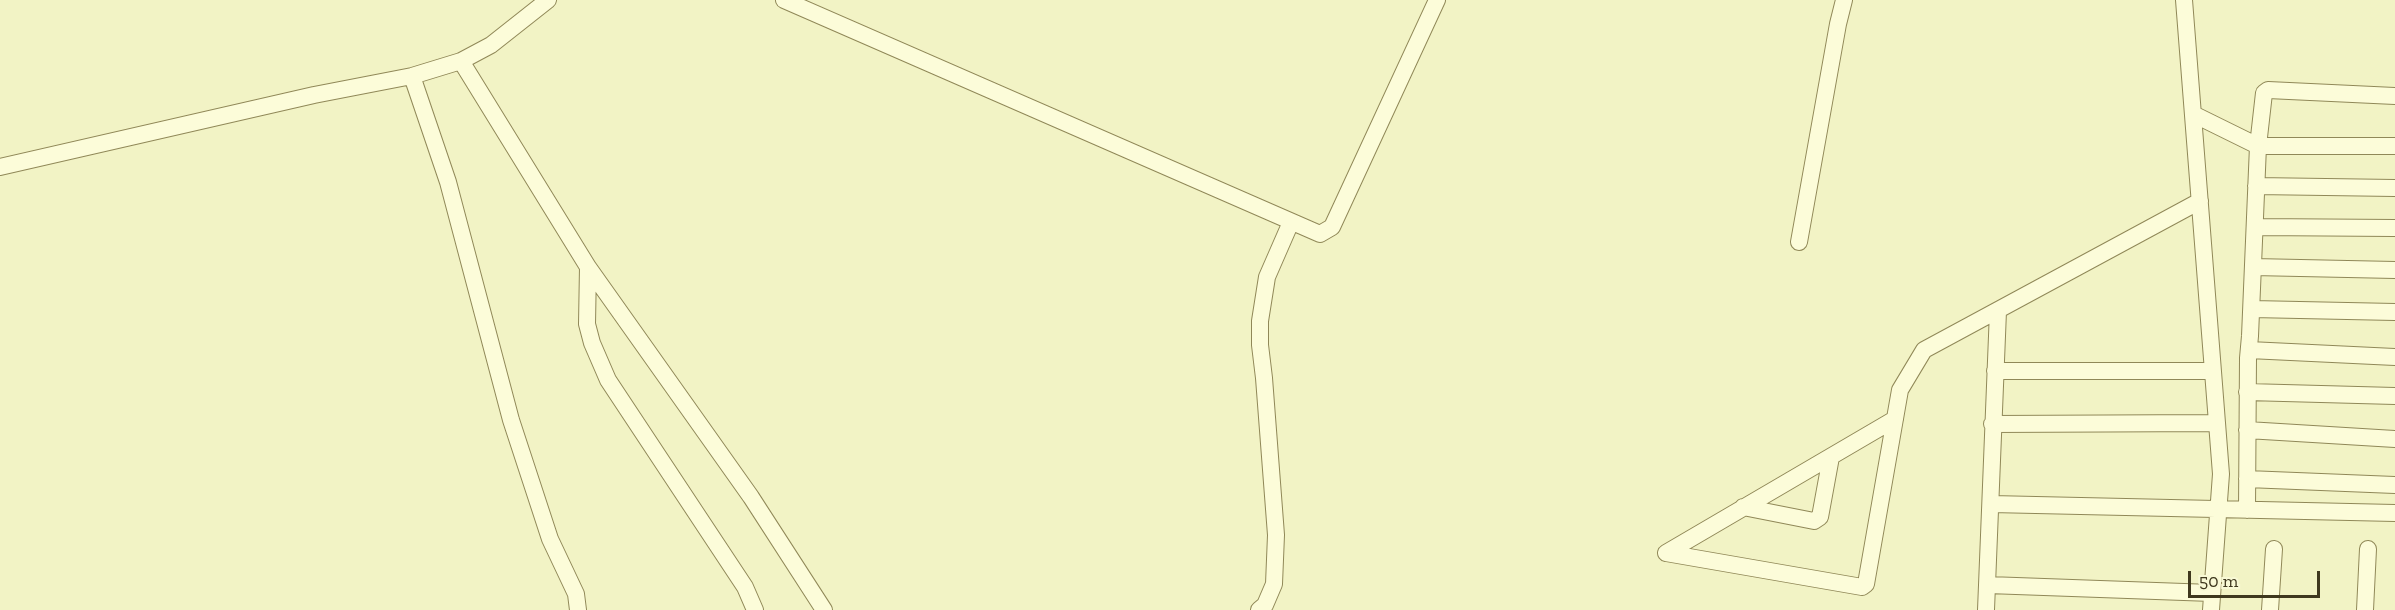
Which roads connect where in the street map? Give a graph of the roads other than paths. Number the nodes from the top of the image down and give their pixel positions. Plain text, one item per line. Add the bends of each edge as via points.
1 (548, 0) edge
2 (784, 0) edge
3 (1437, 0) edge
4 (1844, 0) edge
5 (2184, 0) edge
6 (461, 61) junction
7 (412, 76) junction
8 (2395, 96) edge
9 (2193, 114) junction
10 (2258, 146) junction
11 (2395, 146) edge
12 (0, 167) edge
13 (2256, 186) junction
14 (2395, 188) edge
15 (2200, 201) junction
16 (1291, 222) junction
17 (2255, 227) junction
18 (2395, 228) edge
19 (1799, 242) dead end
20 (588, 267) junction
21 (2253, 267) junction
22 (2395, 270) edge
23 (2252, 309) junction
24 (1998, 311) junction
25 (2395, 312) edge
26 (2249, 350) junction
27 (2395, 357) edge
28 (1995, 371) junction
29 (2212, 371) junction
30 (2247, 393) junction
31 (2395, 396) edge
32 (1895, 419) junction
33 (2217, 423) junction
34 (1992, 424) junction
35 (2247, 430) junction
36 (2395, 439) edge
37 (1831, 457) junction
38 (2247, 479) junction
39 (2395, 485) edge
40 (1990, 504) junction
41 (1743, 507) junction
42 (2218, 509) junction
43 (2247, 510) junction
44 (2395, 513) edge
45 (2274, 549) dead end
46 (2368, 549) dead end
47 (1988, 585) junction
48 (2212, 593) junction
49 (578, 610) edge
50 (756, 610) edge
51 (824, 610) edge
52 (1259, 610) edge
53 (1986, 610) edge
54 (2211, 610) edge
55 (2270, 610) edge
56 (2365, 610) edge

1 - 6 street via 491,45
2 - 16 street
3 - 16 street via 1332,226 1320,234
4 - 19 street
5 - 9 street
6 - 7 street
6 - 20 street
7 - 12 street
7 - 49 street via 448,182 511,420 550,539 576,594
8 - 10 street via 2268,90 2264,93
9 - 10 street
9 - 15 street
10 - 11 street
10 - 13 street
13 - 14 street
13 - 17 street
15 - 24 street
15 - 29 street
16 - 52 street via 1267,277 1260,321 1276,535 1274,584
17 - 18 street
17 - 21 street
20 - 50 street via 587,324 609,380 745,587
20 - 51 street via 751,497
21 - 22 street
21 - 23 street
23 - 25 street
23 - 26 street
24 - 28 street
24 - 32 street via 1924,350 1900,390
26 - 27 street
26 - 30 street
28 - 29 street
28 - 34 street
29 - 33 street
30 - 31 street
30 - 35 street
32 - 37 street
32 - 41 street via 1866,584 1862,587 1666,553
33 - 34 street
33 - 42 street via 2221,474
34 - 40 street
35 - 36 street
35 - 38 street
37 - 41 street
37 - 41 street via 1820,518 1814,521
38 - 39 street
38 - 43 street
40 - 42 street
40 - 47 street
42 - 43 street
42 - 48 street
43 - 44 street
45 - 55 street
46 - 56 street
47 - 48 street
47 - 53 street
48 - 54 street

